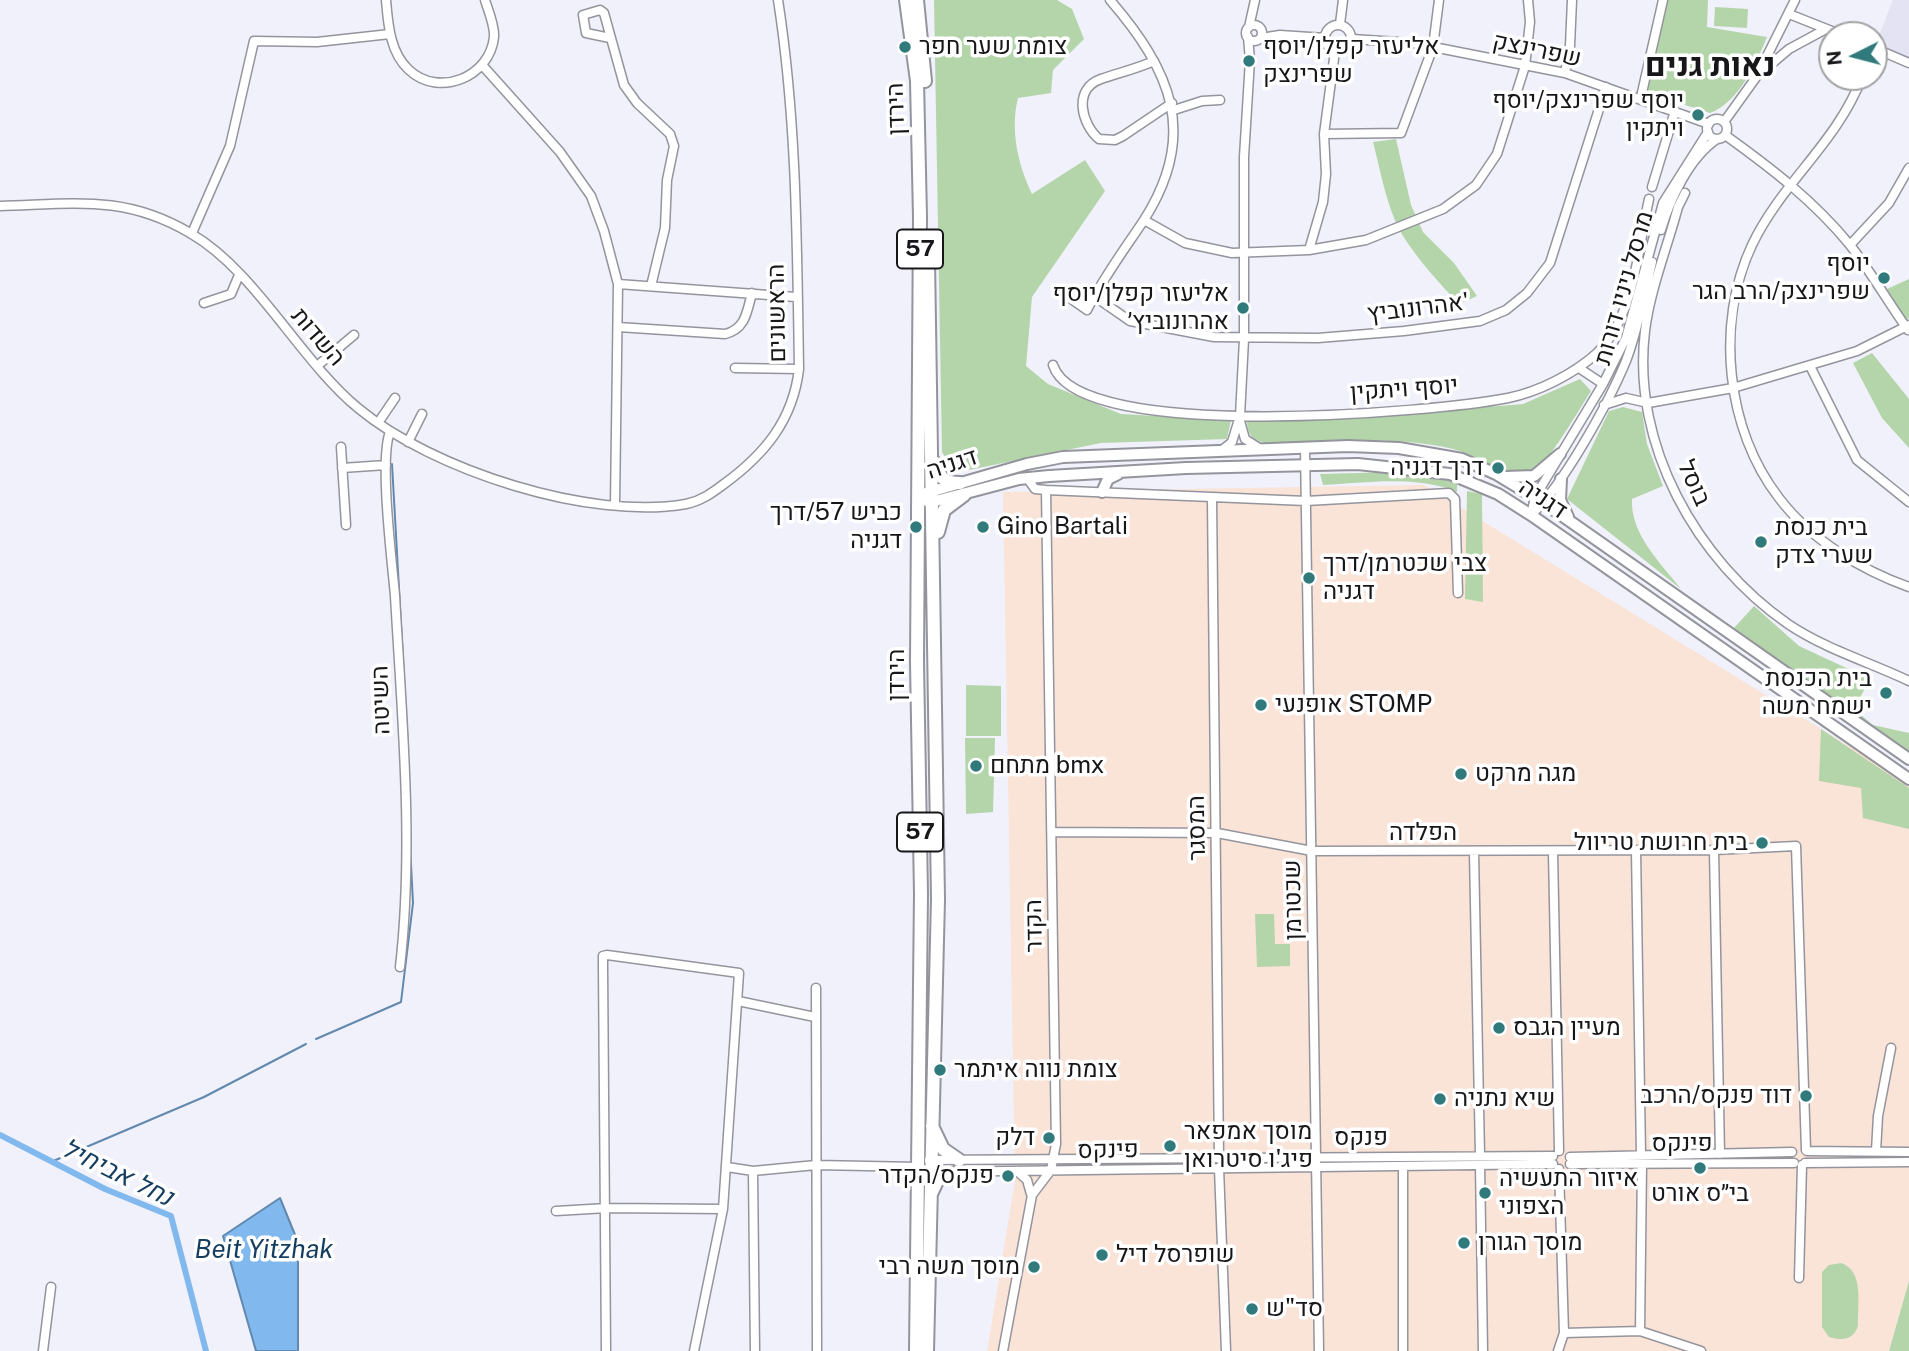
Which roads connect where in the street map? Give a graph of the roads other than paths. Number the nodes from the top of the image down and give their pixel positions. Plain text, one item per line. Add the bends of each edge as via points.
1 (386, 0) edge
2 (485, 0) edge
3 (778, 0) edge
4 (906, 0) edge
5 (917, 0) edge
6 (1110, 0) edge
7 (1343, 0) edge
8 (1439, 0) edge
9 (1528, 0) edge
10 (1572, 0) edge
11 (1663, 0) edge
12 (1795, 0) edge
13 (1255, 3) edge
14 (1789, 13) junction
15 (1340, 24) junction
16 (1818, 26) edge
17 (1258, 32) junction
18 (1818, 33) edge
19 (390, 34) junction
20 (610, 38) dead end
21 (1325, 38) junction
22 (1352, 39) junction
23 (1433, 47) junction
24 (1335, 51) junction
25 (1888, 54) edge
26 (1250, 60) junction
27 (1154, 61) junction
28 (1909, 64) edge
29 (483, 66) junction
30 (1525, 66) junction
31 (1565, 73) junction
32 (1757, 76) junction
33 (1606, 87) junction
34 (1854, 91) edge
35 (1641, 97) junction
36 (1220, 100) dead end
37 (1173, 106) junction
38 (1675, 111) junction
39 (1724, 121) junction
40 (679, 126) dead end
41 (1708, 128) junction
42 (666, 130) junction
43 (1324, 134) junction
44 (1721, 137) junction
45 (1909, 168) edge
46 (1790, 182) junction
47 (1652, 187) dead end
48 (1685, 193) dead end
49 (1649, 199) dead end
50 (0, 206) edge
51 (1144, 220) junction
52 (191, 233) junction
53 (1850, 245) junction
54 (1309, 250) junction
55 (1244, 252) junction
56 (239, 275) junction
57 (618, 284) junction
58 (651, 286) junction
59 (1060, 291) dead end
60 (752, 293) junction
61 (796, 296) junction
62 (1094, 296) junction
63 (204, 303) dead end
64 (618, 327) junction
65 (1908, 327) edge
66 (354, 335) dead end
67 (1244, 339) junction
68 (1053, 365) dead end
69 (317, 366) junction
70 (1810, 366) junction
71 (735, 368) dead end
72 (1579, 368) junction
73 (799, 369) junction
74 (1617, 380) junction
75 (1603, 384) junction
76 (1733, 388) junction
77 (395, 398) dead end
78 (1626, 398) junction
79 (1648, 403) junction
80 (1604, 405) junction
81 (422, 414) dead end
82 (1240, 416) junction
83 (378, 423) junction
84 (390, 432) junction
85 (408, 442) junction
86 (341, 447) dead end
87 (929, 448) junction
88 (1305, 448) junction
89 (1262, 449) junction
90 (1219, 451) junction
91 (1560, 454) junction
92 (386, 465) junction
93 (1306, 466) junction
94 (342, 468) junction
95 (1130, 471) junction
96 (1501, 477) junction
97 (1027, 478) junction
98 (1561, 479) junction
99 (962, 489) junction
100 (1046, 491) junction
101 (1102, 492) junction
102 (932, 496) junction
103 (918, 498) junction
104 (1212, 499) junction
105 (1539, 500) junction
106 (1306, 501) junction
107 (1909, 502) edge
108 (615, 505) junction
109 (1531, 515) junction
110 (1571, 522) junction
111 (346, 525) dead end
112 (934, 574) junction
113 (1909, 587) edge
114 (1458, 593) dead end
115 (1909, 681) edge
116 (1909, 759) edge
117 (1909, 779) edge
118 (1052, 832) junction
119 (1217, 833) junction
120 (1636, 850) junction
121 (1714, 850) junction
122 (1312, 852) junction
123 (1474, 852) junction
124 (1553, 852) junction
125 (400, 967) dead end
126 (816, 988) dead end
127 (738, 1001) junction
128 (815, 1017) junction
129 (1891, 1048) dead end
130 (931, 1119) junction
131 (1806, 1151) junction
132 (1876, 1151) junction
133 (1792, 1152) junction
134 (1909, 1152) edge
135 (1720, 1154) junction
136 (1219, 1158) junction
137 (1054, 1159) junction
138 (1480, 1160) junction
139 (1556, 1160) junction
140 (1642, 1160) junction
141 (1570, 1161) junction
142 (1317, 1162) junction
143 (1909, 1162) edge
144 (1800, 1164) junction
145 (816, 1166) junction
146 (925, 1166) junction
147 (960, 1166) junction
148 (1403, 1166) junction
149 (727, 1167) junction
150 (1219, 1168) junction
151 (1051, 1170) junction
152 (752, 1171) junction
153 (1017, 1171) junction
154 (1032, 1195) junction
155 (607, 1208) junction
156 (929, 1208) junction
157 (723, 1209) junction
158 (556, 1211) dead end
159 (1799, 1278) dead end
160 (51, 1287) dead end
161 (1640, 1331) junction
162 (1564, 1333) junction
163 (43, 1351) edge
164 (606, 1351) edge
165 (694, 1351) edge
166 (755, 1351) edge
167 (817, 1351) edge
168 (916, 1351) edge
169 (927, 1351) edge
170 (1003, 1351) edge
171 (1226, 1351) edge
172 (1318, 1351) edge
173 (1403, 1351) edge
174 (1483, 1351) edge
175 (1558, 1351) edge
176 (1701, 1351) edge

1 - 19 street
2 - 29 street via 494,36
3 - 61 street, הראשונים via 787,57
4 - 103 highway, הירדן / 57 via 917,81
5 - 87 highway, הירדן / 57 via 925,80
6 - 27 street
7 - 15 street
8 - 23 street
9 - 30 street
10 - 31 street
11 - 35 street
12 - 14 street
13 - 17 street
14 - 16 street
14 - 32 street
15 - 21 street via 1331,26
15 - 22 street via 1348,28
17 - 21 street
17 - 26 street
17 - 26 street via 1248,37
18 - 32 street via 1789,49
19 - 29 street via 408,69 426,82 449,83
19 - 52 street via 317,41 254,40 230,146
20 - 42 street via 624,85
21 - 24 street
22 - 23 street, שפרינצק
22 - 24 street via 1344,50
23 - 30 street, שפרינצק
23 - 43 street via 1401,133
24 - 43 street
25 - 28 street
26 - 55 street
27 - 37 street
27 - 37 street via 1091,86 1082,108 1084,120 1099,139 1115,140
29 - 57 street via 559,152 591,196
30 - 31 street, שפרינצק
30 - 54 street via 1497,154 1476,185 1443,209 1384,235
31 - 33 street, שפרינצק
32 - 39 street
33 - 35 street, שפרינצק
33 - 67 street, אהרונוביץ' via 1549,263 1527,293 1506,310 1480,321 1404,331
34 - 46 street via 1829,140
35 - 38 street, שפרינצק
36 - 37 street
37 - 51 street via 1170,164
38 - 41 street, שפרינצק
38 - 47 street
39 - 41 street via 1717,119
39 - 44 street via 1727,128
40 - 42 street
41 - 44 street, שפרינצק
41 - 75 street, מרסל ניניו דורות via 1663,203 1626,338
42 - 58 street via 673,139 674,152 667,180 666,228
43 - 54 street via 1323,202
44 - 46 street
44 - 74 street, מרסל ניניו דורות via 1695,162 1668,205 1627,359
45 - 53 street via 1878,217
46 - 53 street
46 - 76 street via 1742,269 1732,318
48 - 79 street, בוסל via 1645,331
49 - 72 street, יוסף ויתקין via 1628,300 1599,351
50 - 52 street, השדות via 113,204 152,214
51 - 55 street via 1185,243
51 - 62 street
52 - 56 street, השדות
53 - 65 street
54 - 55 street
55 - 67 street
56 - 63 street via 231,294
56 - 69 street, השדות
57 - 58 street
57 - 64 street
58 - 60 street
59 - 62 street via 1087,310
60 - 61 street
60 - 64 street via 743,324 735,332
61 - 73 street, הראשונים
62 - 67 street, אהרונוביץ' via 1130,321 1189,334
64 - 108 street
65 - 70 street
66 - 69 street
67 - 82 street
68 - 82 street, יוסף ויתקין via 1068,386 1120,405 1184,415
69 - 83 street, השדות
70 - 76 street
70 - 107 street via 1857,460
71 - 73 street
72 - 75 street
72 - 82 street, יוסף ויתקין via 1526,393 1499,399 1404,411
73 - 108 street, הראשונים via 788,414 767,446 741,472 689,504
74 - 78 street
74 - 80 street, מרסל ניניו דורות
75 - 91 street, מרסל ניניו דורות
76 - 79 street
76 - 113 street via 1755,458 1779,499 1822,540
77 - 83 street
78 - 79 street
78 - 80 street
79 - 115 street, בוסל via 1662,461 1679,501 1693,527 1739,582 1790,625
80 - 98 street, מרסל ניניו דורות
81 - 85 street
82 - 89 street via 1245,439
82 - 90 street via 1232,442
83 - 84 street, השדות
84 - 85 street, השדות
84 - 92 street, השיטה
85 - 108 street, השדות via 475,474
86 - 94 street
87 - 99 highway via 942,479
87 - 102 highway, הירדן / 57
88 - 89 main road, דגניה
88 - 93 street, שכטרמן
88 - 96 main road, דגניה via 1432,452 1462,459
89 - 90 main road, דגניה
90 - 99 main road, דגניה via 1063,457 1027,464
91 - 96 main road via 1534,476
91 - 105 street, מרסל ניניו דורות
92 - 94 street
92 - 125 street, השיטה via 407,904
93 - 95 main road, דגניה
93 - 106 street, שכטרמן
93 - 109 main road, דגניה via 1398,467 1450,474 1498,494
94 - 111 street
95 - 97 main road, דגניה
95 - 101 main road via 1108,479
96 - 105 main road, דגניה
97 - 99 main road, דגניה
97 - 100 street via 1035,489
98 - 105 street, מרסל ניניו דורות
98 - 110 main road via 1560,500
99 - 102 main road, דגניה
99 - 112 highway via 940,519
100 - 101 street
100 - 118 street, הקדר
101 - 104 street
102 - 103 main road, דגניה
102 - 112 highway, הירדן / 57
103 - 146 highway, הירדן / 57
104 - 106 street
104 - 119 street, המסגר
105 - 109 street, מרסל ניניו דורות
105 - 110 main road, דגניה
106 - 114 street via 1449,493 1455,499
106 - 122 street, שכטרמן
109 - 117 main road, דגניה
110 - 116 main road, דגניה
112 - 130 highway, הירדן / 57 via 938,899
118 - 119 street, הפלדה
118 - 137 street, הקדר
119 - 122 street, הפלדה
119 - 136 street, המסגר
120 - 121 street, הפלדה
120 - 124 street, הפלדה
120 - 140 street
121 - 131 street, הפלדה via 1796,846
121 - 135 street
122 - 123 street, הפלדה
122 - 142 street, שכטרמן
123 - 124 street, הפלדה
123 - 138 street
124 - 139 street
126 - 128 street
127 - 128 street
127 - 149 street
127 - 155 street via 739,973 603,956
128 - 145 street
129 - 132 street
130 - 146 highway, הירדן / 57
130 - 147 highway via 934,1135
131 - 132 street
131 - 133 street via 1798,1147
131 - 144 street via 1808,1158
132 - 134 street
133 - 135 street
133 - 144 street
135 - 140 street
136 - 137 street, פנקס
136 - 142 street, פנקס
137 - 147 street, פנקס
137 - 151 street, הקדר
138 - 139 street, פינקס
138 - 142 street, פנקס
138 - 148 street, פינקס
138 - 174 street
139 - 141 street
139 - 141 street
139 - 162 street
140 - 141 street
140 - 144 street, פינקס
140 - 161 street
142 - 148 street, פינקס
142 - 150 street, פינקס
142 - 172 street, שכטרמן
143 - 144 street, פינקס
144 - 159 street
145 - 146 street, פינקס
145 - 152 street, פינקס
145 - 167 street
146 - 147 street, פינקס
146 - 156 highway, הירדן / 57
146 - 168 highway, הירדן / 57
147 - 153 street, פינקס
147 - 156 highway via 938,1179
148 - 173 street
149 - 152 street, פינקס
149 - 157 street
150 - 151 street, פינקס
150 - 171 street
151 - 153 street, פינקס
151 - 154 street, הקדר
152 - 166 street
153 - 154 street via 1027,1180
154 - 170 street, הקדר
155 - 157 street
155 - 158 street
155 - 164 street
156 - 169 highway, הירדן / 57
157 - 165 street
160 - 163 street
161 - 162 street
161 - 176 street
162 - 175 street

